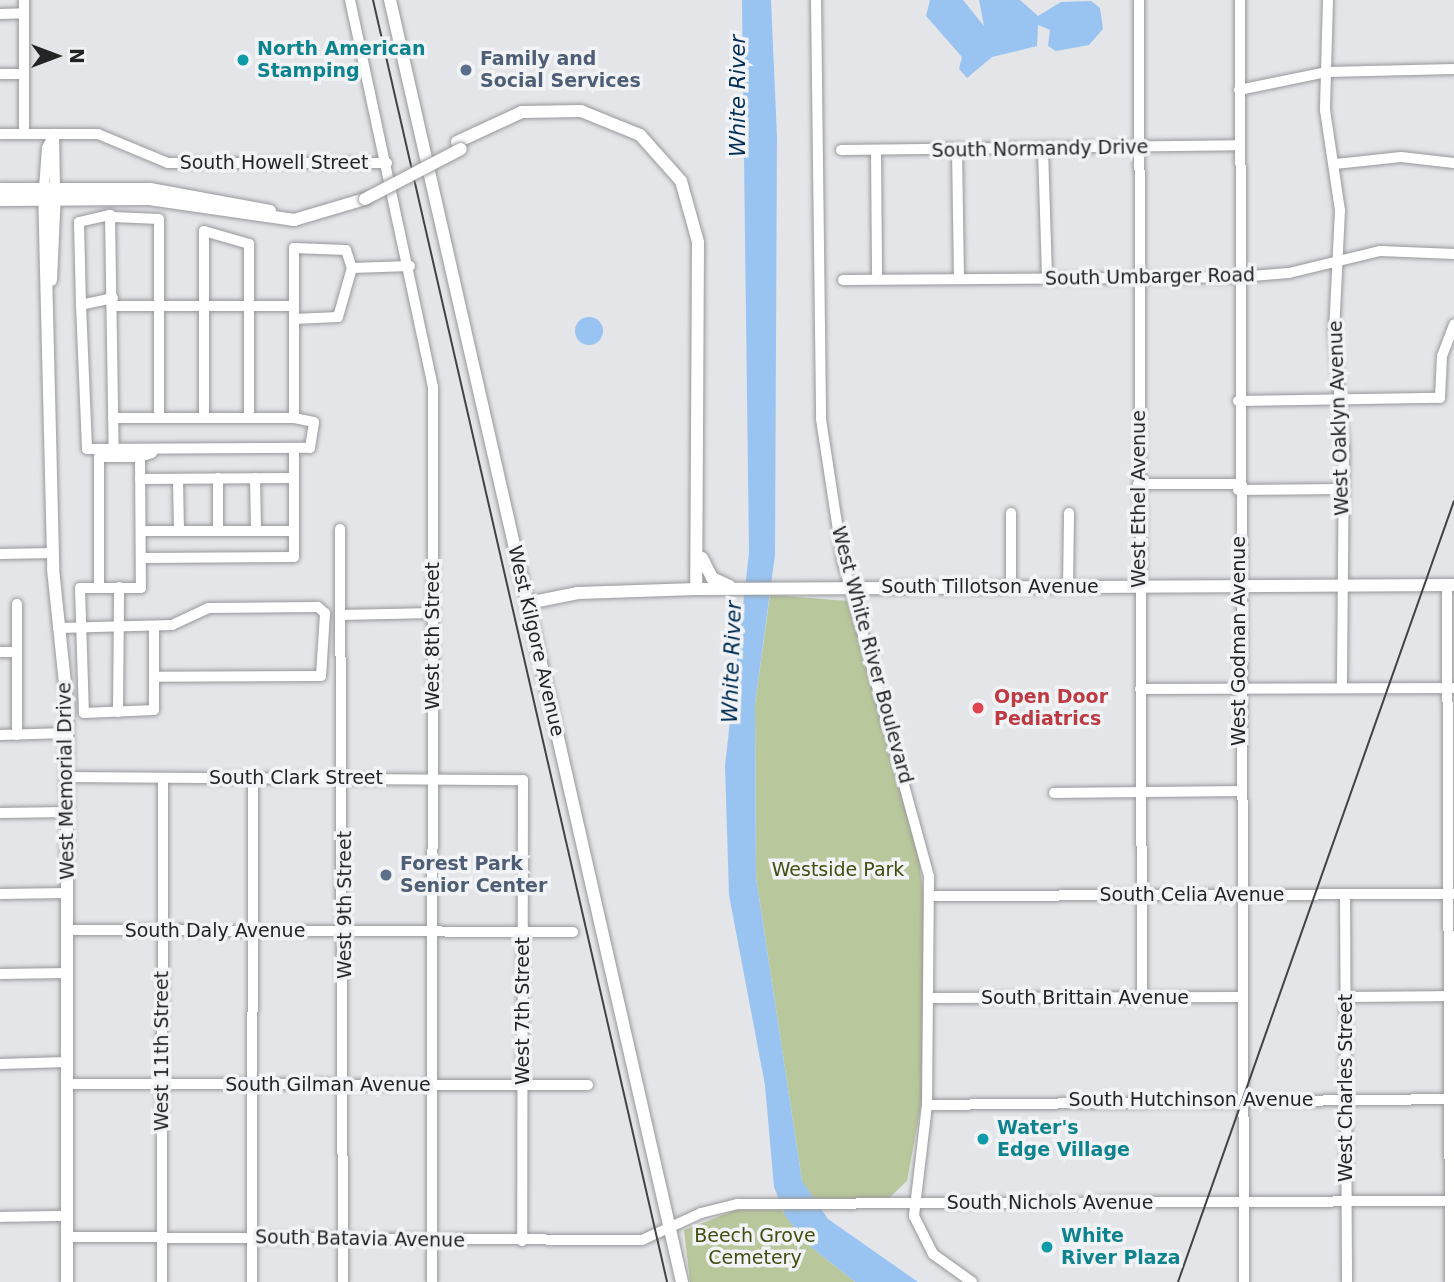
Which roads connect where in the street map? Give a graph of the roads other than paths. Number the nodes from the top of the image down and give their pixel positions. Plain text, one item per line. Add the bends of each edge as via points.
1 (24, 0) edge
2 (350, 0) edge
3 (390, 0) edge
4 (816, 0) edge
5 (1139, 0) edge
6 (1240, 0) edge
7 (1328, 0) edge
8 (24, 13) junction
9 (0, 14) edge
10 (1454, 69) edge
11 (1327, 72) junction
12 (0, 74) edge
13 (24, 74) junction
14 (1239, 90) junction
15 (0, 134) edge
16 (24, 134) junction
17 (54, 134) junction
18 (459, 145) junction
19 (1239, 145) junction
20 (1138, 147) junction
21 (1043, 149) junction
22 (841, 150) dead end
23 (957, 150) junction
24 (876, 152) junction
25 (387, 163) junction
26 (1454, 163) edge
27 (1335, 164) junction
28 (0, 189) edge
29 (50, 193) junction
30 (0, 200) edge
31 (113, 217) junction
32 (1454, 254) edge
33 (1340, 260) junction
34 (410, 265) junction
35 (352, 268) junction
36 (1239, 276) junction
37 (1047, 278) junction
38 (1137, 278) junction
39 (877, 279) junction
40 (959, 279) junction
41 (843, 280) dead end
42 (113, 302) junction
43 (81, 305) junction
44 (158, 306) junction
45 (204, 306) junction
46 (249, 306) junction
47 (294, 306) junction
48 (294, 319) junction
49 (1454, 324) edge
50 (1238, 401) junction
51 (1342, 401) junction
52 (113, 418) junction
53 (159, 418) junction
54 (204, 418) junction
55 (249, 418) junction
56 (294, 418) junction
57 (264, 450) junction
58 (294, 450) junction
59 (114, 453) junction
60 (140, 457) junction
61 (218, 478) junction
62 (256, 478) junction
63 (293, 478) junction
64 (140, 479) junction
65 (178, 479) junction
66 (1138, 485) junction
67 (1238, 487) junction
68 (1343, 489) junction
69 (1011, 513) dead end
70 (1069, 513) dead end
71 (340, 528) dead end
72 (218, 530) junction
73 (256, 530) junction
74 (141, 531) junction
75 (179, 531) junction
76 (294, 531) junction
77 (699, 547) junction
78 (53, 553) junction
79 (0, 554) edge
80 (141, 558) junction
81 (1450, 585) edge
82 (722, 586) junction
83 (1239, 586) junction
84 (1343, 586) junction
85 (99, 587) junction
86 (119, 587) junction
87 (850, 587) junction
88 (1010, 587) junction
89 (1069, 587) junction
90 (1139, 587) junction
91 (696, 589) junction
92 (528, 603) junction
93 (17, 604) dead end
94 (433, 613) junction
95 (341, 615) junction
96 (118, 626) junction
97 (154, 626) junction
98 (80, 627) junction
99 (58, 628) junction
100 (0, 652) edge
101 (17, 652) junction
102 (154, 677) junction
103 (1240, 686) junction
104 (1342, 688) junction
105 (1450, 688) edge
106 (1140, 689) junction
107 (118, 712) junction
108 (67, 733) junction
109 (17, 734) junction
110 (0, 735) edge
111 (67, 777) junction
112 (163, 778) junction
113 (253, 778) junction
114 (345, 778) junction
115 (433, 779) junction
116 (524, 781) joint
117 (1239, 791) junction
118 (1451, 791) edge
119 (1140, 792) junction
120 (1054, 793) dead end
121 (68, 812) junction
122 (0, 813) edge
123 (68, 893) junction
124 (0, 894) edge
125 (1240, 894) junction
126 (1345, 894) junction
127 (1451, 894) edge
128 (1141, 895) junction
129 (930, 896) junction
130 (68, 930) junction
131 (344, 930) junction
132 (163, 931) junction
133 (252, 931) junction
134 (433, 932) junction
135 (524, 932) junction
136 (573, 932) dead end
137 (68, 973) junction
138 (0, 974) edge
139 (1346, 996) junction
140 (1451, 996) edge
141 (1242, 997) junction
142 (929, 998) junction
143 (1142, 998) junction
144 (67, 1062) junction
145 (0, 1064) edge
146 (67, 1084) junction
147 (161, 1084) junction
148 (252, 1084) junction
149 (345, 1085) junction
150 (432, 1085) junction
151 (523, 1085) junction
152 (588, 1085) dead end
153 (1346, 1099) junction
154 (1452, 1099) edge
155 (1244, 1100) junction
156 (928, 1105) junction
157 (1347, 1202) junction
158 (1452, 1202) edge
159 (1246, 1203) junction
160 (912, 1204) junction
161 (67, 1216) junction
162 (0, 1217) edge
163 (669, 1228) junction
164 (66, 1237) junction
165 (652, 1237) joint
166 (161, 1238) junction
167 (252, 1238) junction
168 (344, 1239) junction
169 (432, 1240) junction
170 (522, 1241) junction
171 (67, 1282) edge
172 (162, 1282) edge
173 (252, 1282) edge
174 (343, 1282) edge
175 (432, 1282) edge
176 (682, 1282) edge
177 (972, 1282) edge
178 (1244, 1282) edge
179 (1347, 1282) edge
180 (1450, 1282) edge

1 - 8 street
2 - 25 street, West 8th Street
3 - 92 main road, West Kilgore Avenue
4 - 87 street, West White River Boulevard via 818,374 832,501
5 - 20 street, West Ethel Avenue
6 - 14 street, West Godman Avenue
7 - 11 street, West Oaklyn Avenue
8 - 9 street
8 - 13 street
10 - 11 street
11 - 14 street
11 - 27 street, West Oaklyn Avenue via 1325,110
12 - 13 street
13 - 16 street
14 - 19 street, West Godman Avenue
15 - 16 street, South Howell Street
16 - 17 street, South Howell Street
17 - 25 street, South Howell Street via 98,134 168,163
17 - 29 street, West Memorial Drive
18 - 29 main road via 363,196 293,212 185,192
18 - 77 main road via 522,112 581,111 640,135 681,181 698,242
18 - 91 main road via 524,120 580,119 635,142 674,185 690,243 691,576
19 - 20 street, South Normandy Drive
19 - 36 street, West Godman Avenue
20 - 21 street, South Normandy Drive
20 - 38 street, West Ethel Avenue
21 - 23 street, South Normandy Drive
21 - 37 street
22 - 24 street, South Normandy Drive
23 - 24 street, South Normandy Drive
23 - 40 street
24 - 39 street
25 - 34 street, West 8th Street
26 - 27 street via 1394,157
27 - 33 street, West Oaklyn Avenue
28 - 29 main road
29 - 30 main road
29 - 78 main road, West Memorial Drive
31 - 42 street
31 - 43 street via 79,222
31 - 44 street via 159,219
32 - 33 street, South Umbarger Road via 1429,249
33 - 36 street, South Umbarger Road
33 - 51 street, West Oaklyn Avenue via 1334,331
34 - 35 street
34 - 94 street, West 8th Street via 433,387
35 - 47 street via 346,250 294,248
35 - 48 street via 338,317
36 - 38 street, South Umbarger Road
36 - 50 street, West Godman Avenue
37 - 38 street, South Umbarger Road
37 - 40 street, South Umbarger Road
38 - 66 street, West Ethel Avenue
39 - 40 street, South Umbarger Road
39 - 41 street, South Umbarger Road
42 - 43 street
42 - 44 street
42 - 52 street
43 - 59 street via 82,443
44 - 45 street
44 - 53 street
45 - 46 street
45 - 46 street via 204,231 249,244
45 - 54 street
46 - 47 street
46 - 55 street
47 - 48 street
48 - 56 street
49 - 51 street via 1441,362 1441,397
50 - 51 street
50 - 67 street, West Godman Avenue
51 - 68 street, West Oaklyn Avenue
52 - 53 street
52 - 59 street
53 - 54 street
54 - 55 street
55 - 56 street
56 - 58 street via 315,424 314,445
57 - 58 street
57 - 59 street
57 - 60 street
58 - 63 street
59 - 60 street
59 - 85 street via 99,457
60 - 64 street
61 - 62 street
61 - 65 street
61 - 72 street
62 - 63 street
62 - 73 street
63 - 76 street
64 - 65 street
64 - 74 street
65 - 75 street
66 - 67 street
66 - 90 street, West Ethel Avenue
67 - 68 street
67 - 83 street, West Godman Avenue
68 - 84 street, West Oaklyn Avenue
69 - 88 street
70 - 89 street
71 - 95 street, West 9th Street
72 - 73 street
72 - 75 street
73 - 76 street
74 - 75 street
74 - 80 street
76 - 80 street via 294,556
77 - 82 main road via 707,573
77 - 91 main road
78 - 79 street
78 - 99 main road, West Memorial Drive
80 - 86 street via 141,588
81 - 84 main road, South Tillotson Avenue
81 - 105 street
82 - 87 main road, South Tillotson Avenue
82 - 91 main road
83 - 84 main road, South Tillotson Avenue
83 - 90 main road, South Tillotson Avenue
83 - 103 street, West Godman Avenue
84 - 104 street
85 - 86 street
85 - 98 street via 80,587
86 - 96 street
87 - 88 main road, South Tillotson Avenue
87 - 129 street, West White River Boulevard via 922,835
88 - 89 main road, South Tillotson Avenue
89 - 90 main road, South Tillotson Avenue
90 - 106 street, West Ethel Avenue
91 - 92 main road via 578,593
92 - 163 main road, West Kilgore Avenue
93 - 101 street
94 - 95 street
94 - 115 street, West 8th Street
95 - 114 street, West 9th Street
96 - 97 street
96 - 98 street
96 - 107 street
97 - 102 street
97 - 102 street via 176,624 208,608 318,607 325,613 321,676
98 - 99 street
98 - 107 street via 82,710
99 - 108 main road, West Memorial Drive
100 - 101 street
101 - 109 street
102 - 107 street via 154,710
103 - 104 street
103 - 106 street
103 - 117 street, West Godman Avenue
104 - 105 street
105 - 118 street
106 - 119 street, West Ethel Avenue
108 - 109 street
108 - 111 main road, West Memorial Drive
109 - 110 street
111 - 112 street, South Clark Street
111 - 121 main road, West Memorial Drive
112 - 113 street, South Clark Street
112 - 132 street, West 11th Street
113 - 114 street, South Clark Street
113 - 133 street
114 - 115 street, South Clark Street
114 - 131 street, West 9th Street
115 - 116 street, South Clark Street
115 - 134 street, West 8th Street
116 - 135 street, West 7th Street
117 - 119 street
117 - 125 street, West Godman Avenue
118 - 127 street
119 - 120 street
119 - 128 street, West Ethel Avenue
121 - 122 street
121 - 123 main road, West Memorial Drive
123 - 124 street
123 - 130 main road, West Memorial Drive
125 - 126 street, South Celia Avenue
125 - 128 street, South Celia Avenue
125 - 141 street, West Godman Avenue
126 - 127 street, South Celia Avenue
126 - 139 street, West Charles Street
127 - 140 street
128 - 129 street, South Celia Avenue
128 - 143 street, West Ethel Avenue
129 - 142 street, West White River Boulevard
130 - 132 street, South Daly Avenue
130 - 137 main road, West Memorial Drive
131 - 133 street, South Daly Avenue
131 - 134 street, South Daly Avenue
131 - 149 street, West 9th Street
132 - 133 street, South Daly Avenue
132 - 147 street, West 11th Street
133 - 148 street
134 - 135 street, South Daly Avenue
134 - 150 street, West 8th Street
135 - 136 street, South Daly Avenue
135 - 151 street, West 7th Street
137 - 138 street
137 - 144 main road, West Memorial Drive
139 - 140 street
139 - 153 street, West Charles Street
140 - 154 street
141 - 143 street, South Brittain Avenue
141 - 155 street, West Godman Avenue
142 - 143 street, South Brittain Avenue
142 - 156 street, West White River Boulevard
144 - 145 street
144 - 146 main road, West Memorial Drive
146 - 147 street, South Gilman Avenue
146 - 161 main road, West Memorial Drive
147 - 148 street, South Gilman Avenue
147 - 166 street, West 11th Street
148 - 149 street, South Gilman Avenue
148 - 167 street
149 - 150 street, South Gilman Avenue
149 - 168 street, West 9th Street
150 - 151 street, South Gilman Avenue
150 - 169 street, West 8th Street
151 - 152 street, South Gilman Avenue
151 - 170 street, West 7th Street
153 - 154 street, South Hutchinson Avenue
153 - 155 street, South Hutchinson Avenue
153 - 157 street, West Charles Street
154 - 158 street
155 - 156 street, South Hutchinson Avenue
155 - 159 street, West Godman Avenue
156 - 160 street, West White River Boulevard
157 - 158 street, South Nichols Avenue
157 - 159 street, South Nichols Avenue
157 - 179 street, West Charles Street
158 - 180 street
159 - 160 street, South Nichols Avenue
159 - 178 street, West Godman Avenue
160 - 163 street, South Nichols Avenue via 749,1204 701,1213
160 - 177 street, West White River Boulevard via 928,1248
161 - 162 street
161 - 164 main road, West Memorial Drive
163 - 165 street, South Nichols Avenue
163 - 176 main road, West Kilgore Avenue
164 - 166 street, South Batavia Avenue
164 - 171 main road, West Memorial Drive
165 - 170 street, South Batavia Avenue
166 - 167 street, South Batavia Avenue
166 - 172 street, West 11th Street
167 - 168 street, South Batavia Avenue
167 - 173 street
168 - 169 street, South Batavia Avenue
168 - 174 street, West 9th Street
169 - 170 street, South Batavia Avenue
169 - 175 street, West 8th Street

